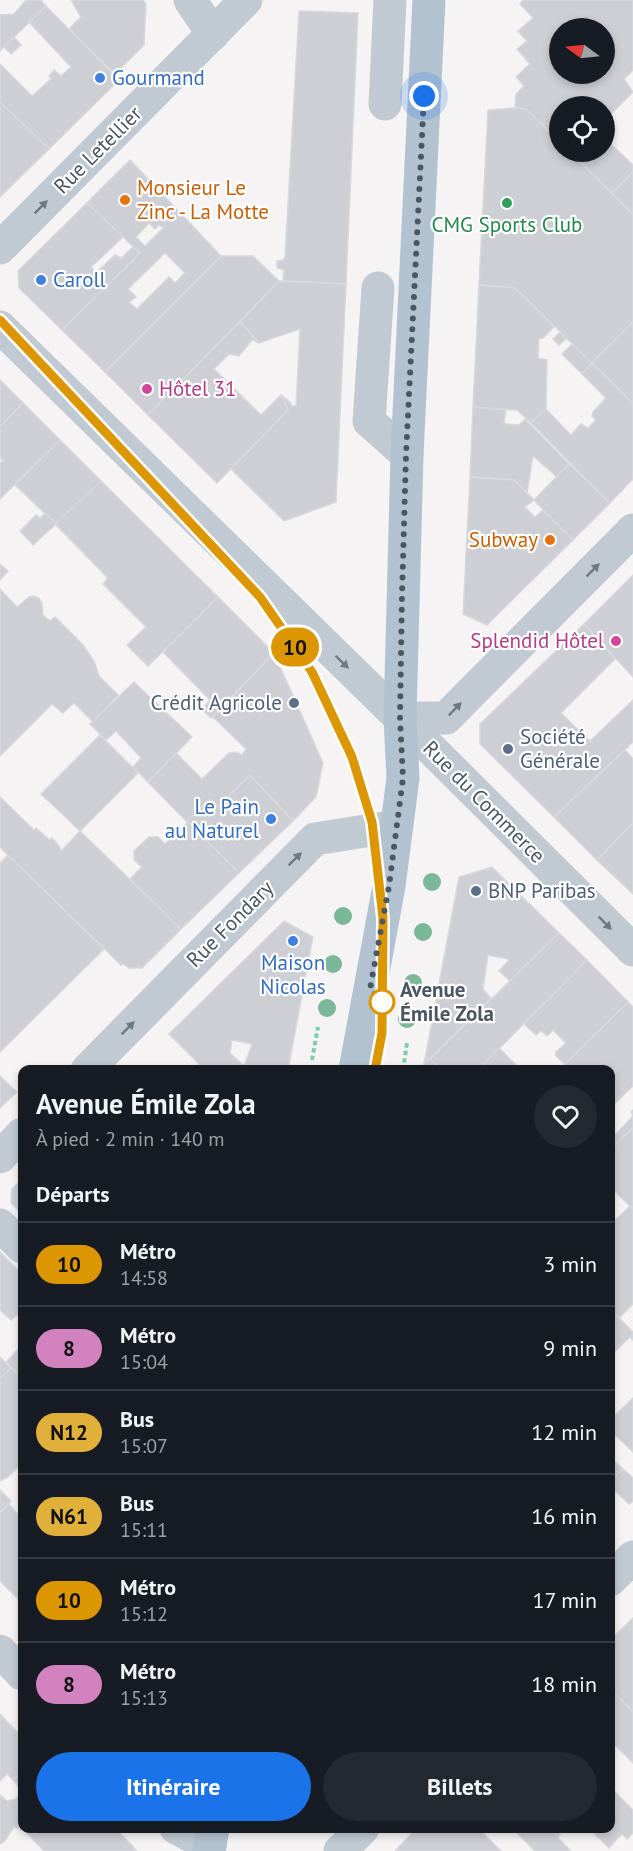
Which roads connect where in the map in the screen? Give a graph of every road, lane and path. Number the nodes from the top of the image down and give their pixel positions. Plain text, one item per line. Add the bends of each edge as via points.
1 (190, 0) edge
2 (246, 0) edge
3 (390, 0) edge
4 (429, 0) edge
5 (213, 34) junction
6 (386, 104) dead end
7 (0, 248) edge
8 (378, 288) dead end
9 (0, 327) edge
10 (406, 455) junction
11 (633, 530) edge
12 (400, 718) junction
13 (398, 826) junction
14 (633, 950) edge
15 (318, 1027) dead end
16 (407, 1043) dead end
17 (312, 1060) dead end
18 (92, 1065) edge
19 (356, 1065) edge
20 (404, 1065) edge
21 (18, 1138) edge
22 (0, 1157) edge
23 (0, 1224) edge
24 (18, 1243) edge
25 (633, 1557) edge
26 (615, 1575) edge
27 (0, 1651) edge
28 (18, 1670) edge
29 (188, 1833) edge
30 (358, 1833) edge
31 (211, 1842) edge
32 (340, 1851) edge

1 - 5 street
2 - 5 street, Rue Letellier
3 - 6 street
4 - 10 main road
7 -> 5 street, Rue Letellier
8 - 10 street via 369,421
9 -> 12 street, Rue du Commerce
10 - 12 main road
12 -> 11 street via 446,718
12 - 13 main road via 403,778
12 -> 14 street, Rue du Commerce
18 -> 13 street, Rue Fondary via 315,839
13 - 19 main road
15 - 17 path
16 - 20 path
21 - 22 street
23 - 24 street
25 - 26 street
27 - 28 street
29 - 31 street
30 - 32 street

